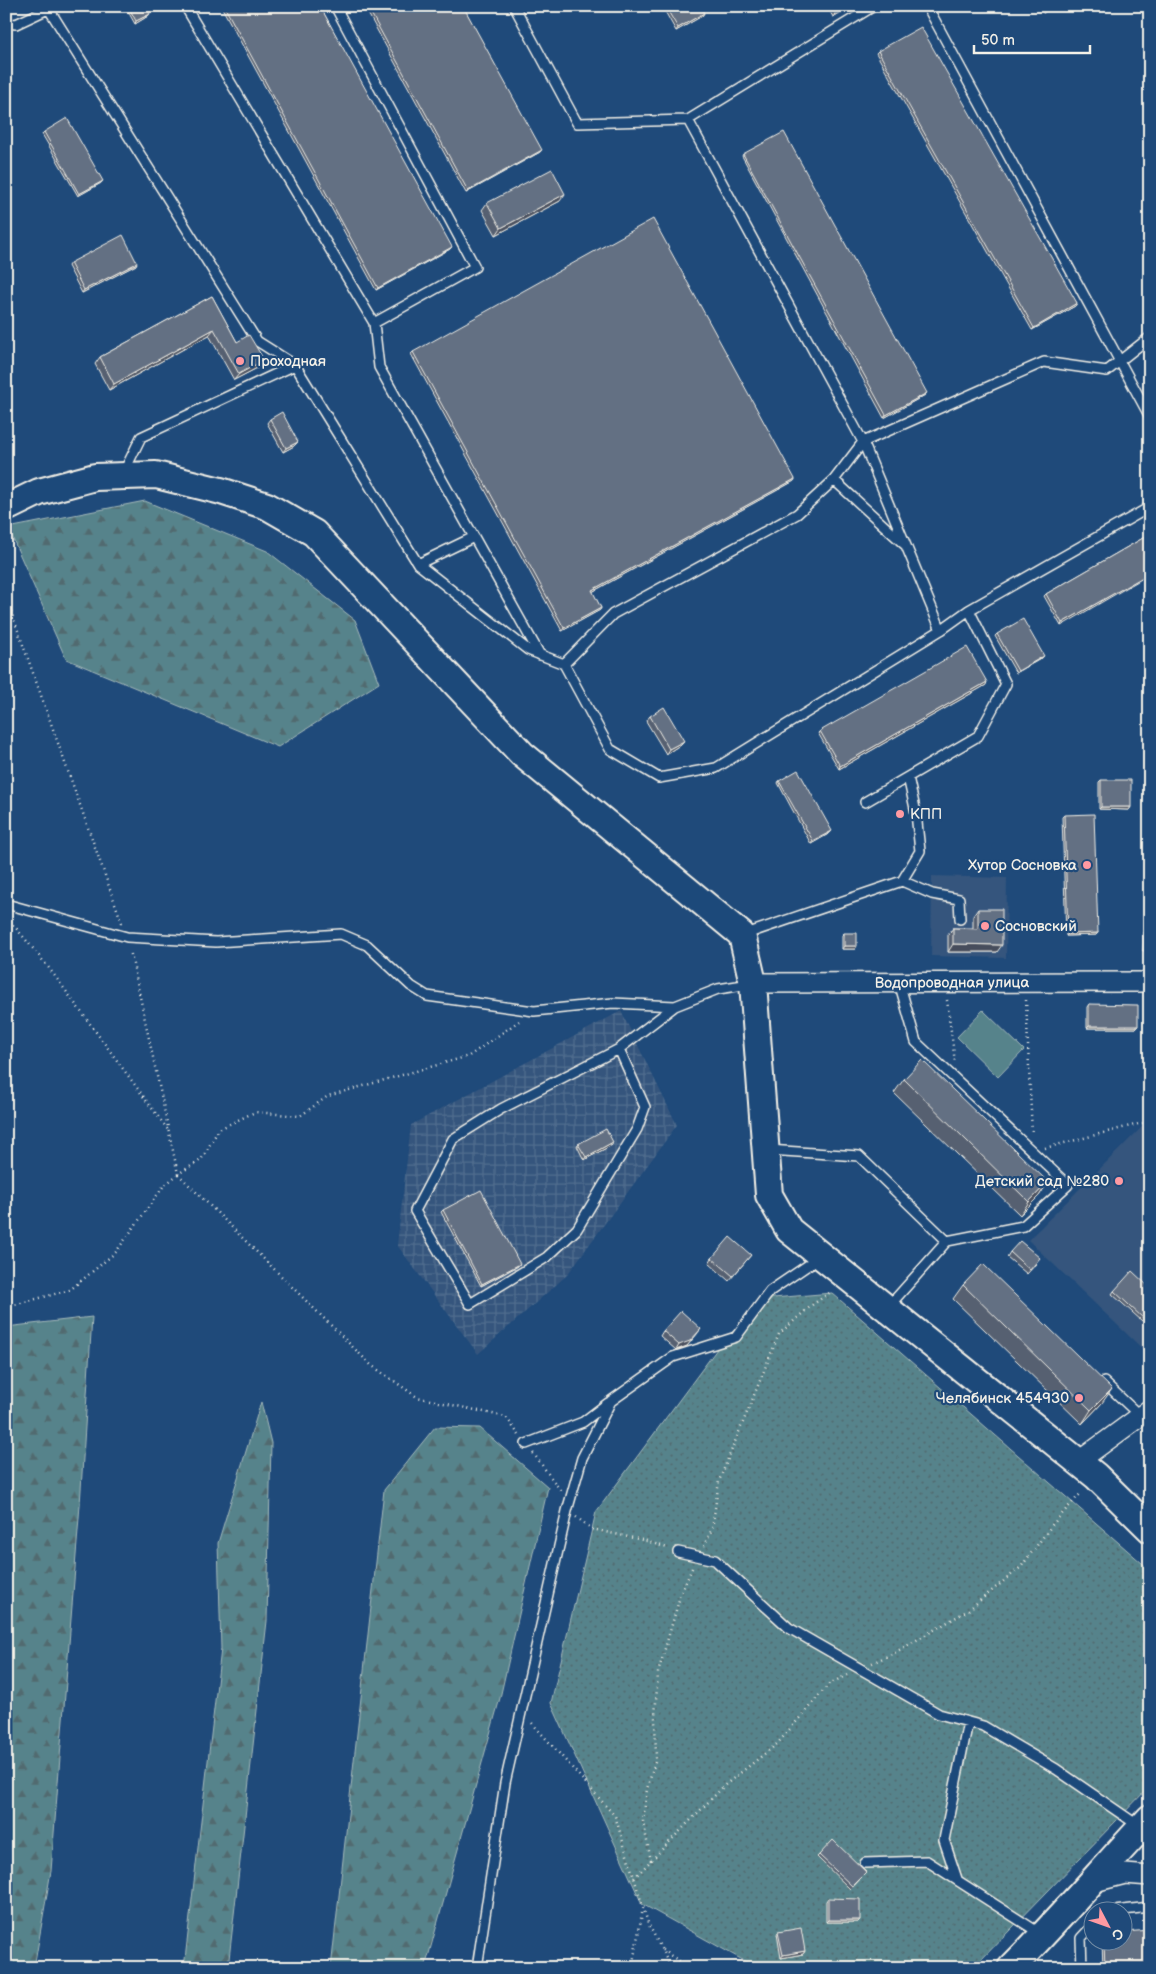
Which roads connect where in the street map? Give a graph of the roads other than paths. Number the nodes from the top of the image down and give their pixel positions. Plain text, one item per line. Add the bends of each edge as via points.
1 (185, 6) edge
2 (335, 6) edge
3 (514, 6) edge
4 (874, 6) edge
5 (927, 6) edge
6 (49, 7) edge
7 (6, 23) edge
8 (688, 120) junction
9 (374, 323) junction
10 (1150, 337) edge
11 (1120, 360) junction
12 (295, 365) junction
13 (1150, 417) edge
14 (863, 442) junction
15 (122, 476) junction
16 (834, 480) junction
17 (1150, 507) edge
18 (6, 508) edge
19 (474, 538) junction
20 (906, 546) junction
21 (418, 564) junction
22 (969, 610) junction
23 (941, 630) junction
24 (540, 655) junction
25 (564, 664) junction
26 (908, 777) junction
27 (864, 802) dead end
28 (902, 881) junction
29 (6, 904) edge
30 (960, 919) dead end
31 (742, 935) junction
32 (899, 982) junction
33 (1150, 982) edge
34 (753, 983) junction
35 (675, 1006) junction
36 (619, 1048) junction
37 (767, 1150) junction
38 (946, 1241) junction
39 (822, 1256) junction
40 (887, 1308) junction
41 (1097, 1375) edge
42 (611, 1401) junction
43 (1145, 1412) edge
44 (526, 1444) road end
45 (1078, 1462) junction
46 (1150, 1529) edge
47 (678, 1552) road end
48 (968, 1722) junction
49 (1146, 1823) edge
50 (865, 1863) dead end
51 (1150, 1876) edge
52 (957, 1879) junction
53 (1089, 1883) junction
54 (1150, 1907) edge
55 (1134, 1909) edge
56 (1084, 1935) edge
57 (1043, 1936) junction
58 (477, 1968) edge
59 (1011, 1968) edge
60 (1082, 1968) edge

1 - 9 lane
2 - 9 lane via 474,267
3 - 8 lane via 577,124
4 - 8 lane
5 - 11 lane
6 - 7 lane via 16,24
6 - 12 lane via 257,341
8 - 14 lane
9 - 19 lane via 379,367
10 - 11 lane
11 - 13 lane
11 - 14 lane via 1107,371 1044,362
12 - 15 lane via 141,437
12 - 21 lane
14 - 16 lane
14 - 20 lane
15 - 18 street via 95,477 38,492
15 - 31 street via 156,475 221,491 268,506 314,534 522,754
16 - 20 lane
16 - 25 lane via 797,514 612,614
17 - 22 lane
19 - 21 lane
19 - 24 lane
20 - 23 lane
21 - 24 lane via 528,650
22 - 23 lane
22 - 26 lane via 1006,684 978,736
23 - 25 lane via 716,768 659,778 610,749
24 - 25 lane
26 - 27 lane
26 - 28 lane via 920,851
28 - 30 lane via 932,894 959,899
28 - 31 lane
29 - 35 lane via 127,937 216,942 341,934 367,945 411,986 428,996 534,1011 613,1003
31 - 34 street
32 - 33 street, Водопроводная улица
32 - 34 street, Водопроводная улица
32 - 38 lane via 916,1042 1068,1185 1023,1226
34 - 35 lane via 718,989
34 - 37 street
35 - 36 lane
36 - 36 lane via 645,1107 637,1130 577,1229 547,1257 470,1304 415,1212 452,1139
37 - 38 lane via 859,1156
37 - 39 street via 769,1195 789,1230
38 - 40 lane
39 - 40 street
39 - 42 lane via 770,1291 736,1337 673,1357
40 - 45 street
41 - 43 lane
42 - 44 lane via 583,1422
42 - 58 lane via 582,1458 568,1506 505,1783
43 - 45 street
45 - 46 street
47 - 48 lane via 715,1560 789,1628 939,1714
48 - 49 lane via 983,1726
48 - 52 lane via 944,1840
49 - 53 street
50 - 52 lane via 928,1861
51 - 53 street via 1126,1874
52 - 57 lane
53 - 57 street
54 - 55 lane
56 - 60 lane via 1081,1938
57 - 59 street

